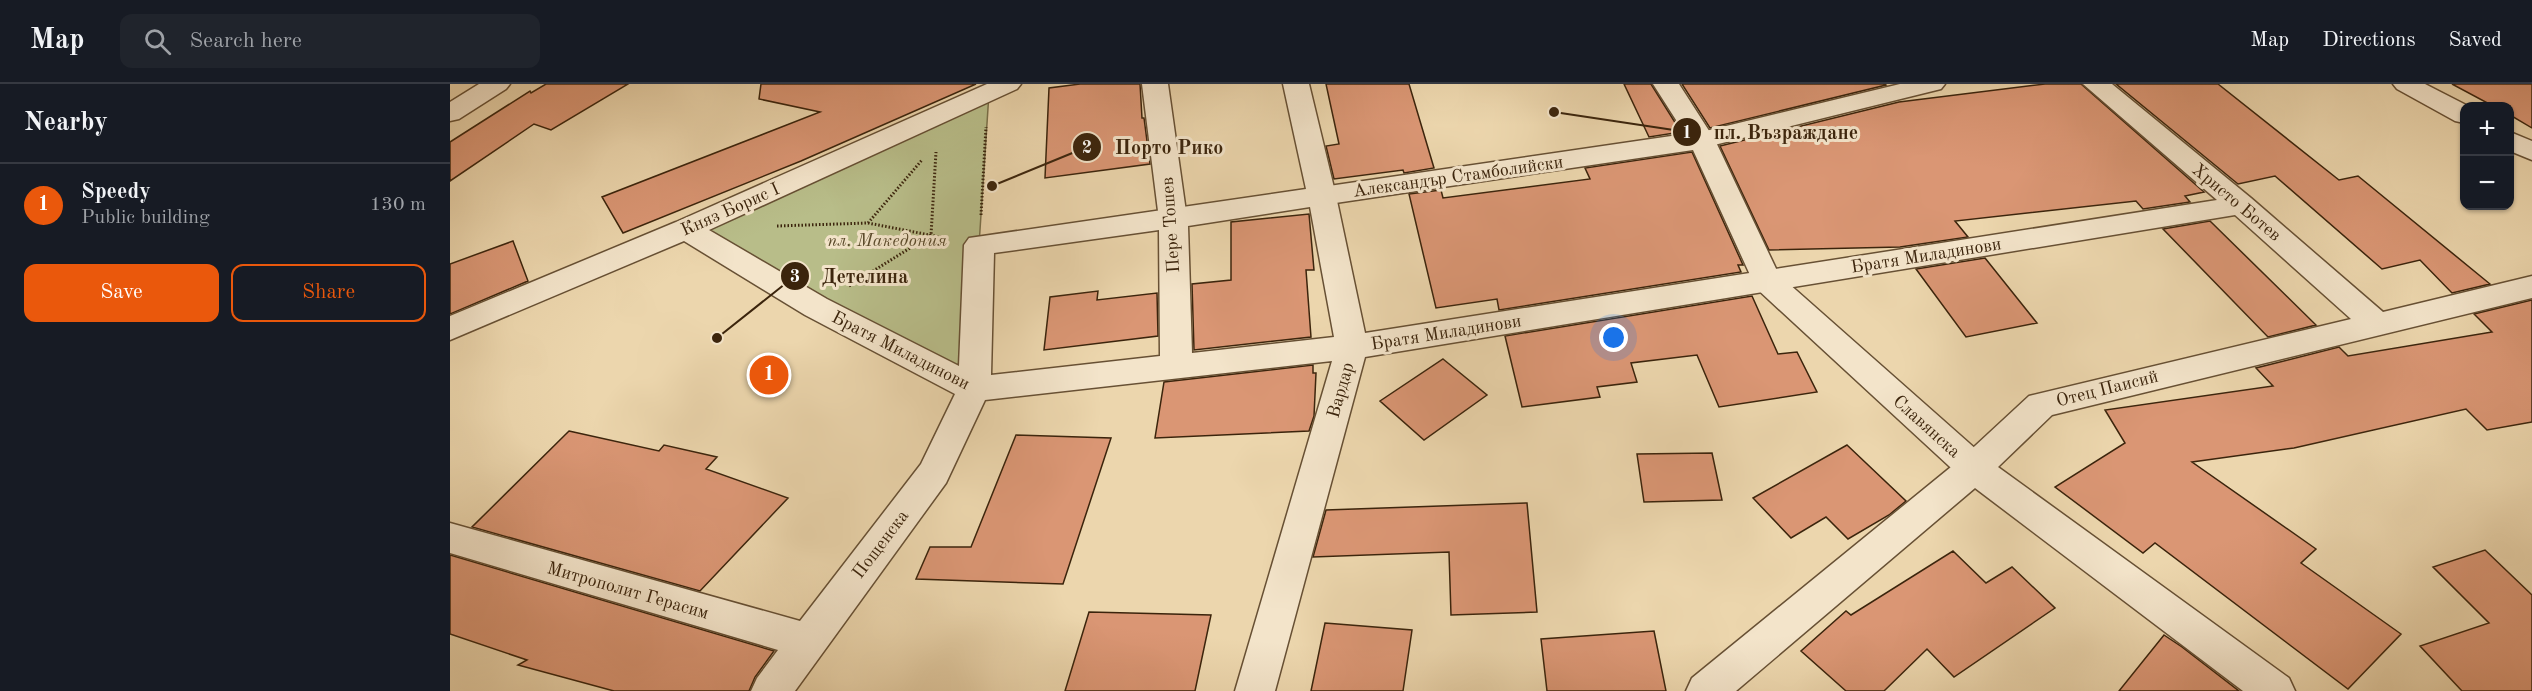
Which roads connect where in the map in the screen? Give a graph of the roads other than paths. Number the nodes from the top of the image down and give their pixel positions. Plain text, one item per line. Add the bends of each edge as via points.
1 (497, 84) edge
2 (1155, 84) edge
3 (1296, 84) edge
4 (1666, 84) edge
5 (1932, 84) edge
6 (2096, 84) edge
7 (2406, 84) edge
8 (998, 89) edge
9 (450, 113) edge
10 (2460, 114) edge
11 (1702, 140) junction
12 (2514, 142) edge
13 (2532, 152) edge
14 (1322, 196) junction
15 (2241, 205) junction
16 (1173, 219) junction
17 (686, 229) junction
18 (1767, 281) junction
19 (2532, 287) edge
20 (2376, 322) junction
21 (450, 329) edge
22 (1352, 347) junction
23 (1176, 367) junction
24 (974, 389) junction
25 (1974, 468) junction
26 (450, 538) edge
27 (806, 641) junction
28 (771, 691) edge
29 (1255, 691) edge
30 (1706, 691) edge
31 (2275, 691) edge

1 - 9 street
2 - 16 street, Пере Тошев
3 - 14 street, Вардар
4 - 11 street, Славянска
5 - 11 street, Александър Стамболийски
6 - 15 street, Христо Ботев
7 - 10 street
8 - 17 street, Княз Борис I
11 - 14 street, Александър Стамболийски
11 - 18 street, Славянска
12 - 13 street
14 - 16 street, Александър Стамболийски
14 - 22 street, Вардар
15 - 18 street, Братя Миладинови
15 - 20 street, Христо Ботев
16 - 23 street, Пере Тошев
16 - 24 street, Александър Стамболийски via 979,245
17 - 21 street, Княз Борис I
17 - 24 street, Братя Миладинови via 816,307
18 - 22 street, Братя Миладинови
18 - 25 street, Славянска
19 - 20 street, Отец Паисий
20 - 25 street, Отец Паисий via 2041,405
22 - 23 street, Братя Миладинови
22 - 29 street, Вардар
23 - 24 street, Братя Миладинови
24 - 27 street, Пощенска via 934,473
25 - 30 street, Отец Паисий
25 - 31 street, Славянска
26 - 27 street, Митрополит Герасим
27 - 28 street, Пощенска

